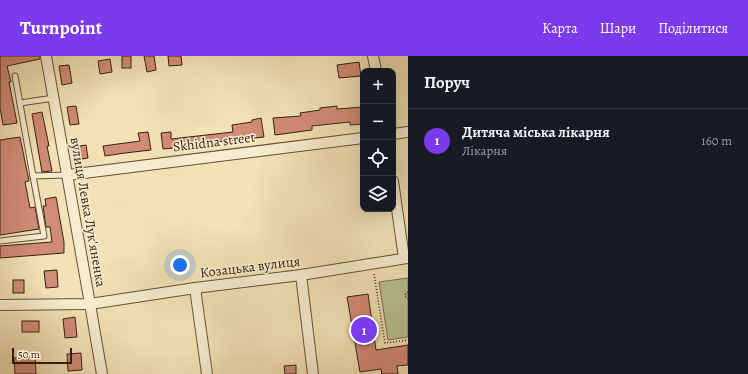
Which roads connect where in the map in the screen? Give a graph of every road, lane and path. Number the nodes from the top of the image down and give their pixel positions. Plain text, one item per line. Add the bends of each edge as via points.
1 (46, 56) edge
2 (373, 56) edge
3 (375, 68) edge
4 (15, 76) dead end
5 (54, 98) junction
6 (20, 103) junction
7 (408, 132) edge
8 (396, 134) edge
9 (360, 138) edge
10 (68, 174) junction
11 (33, 176) junction
12 (396, 199) edge
13 (0, 241) edge
14 (406, 258) edge
15 (374, 274) dead end
16 (301, 275) junction
17 (195, 288) junction
18 (408, 292) edge
19 (408, 299) edge
20 (90, 304) junction
21 (0, 305) edge
22 (408, 340) edge
23 (102, 374) edge
24 (207, 374) edge
25 (313, 374) edge

1 - 5 street, вулиця Левка Лук'яненка
2 - 3 street
4 - 6 lane
5 - 6 lane
5 - 10 street, вулиця Левка Лук'яненка
6 - 11 lane
7 - 8 street
9 - 10 street, Skhidna street
10 - 11 lane
10 - 20 street, вулиця Левка Лук'яненка
11 - 13 lane via 44,236
12 - 14 street
14 - 16 street, Козацька вулиця
15 - 22 path via 385,344
16 - 17 street, Козацька вулиця
16 - 25 street
17 - 20 street, Козацька вулиця
17 - 24 street
18 - 19 path via 405,296
20 - 21 street, Козацька вулиця
20 - 23 street, вулиця Левка Лук'яненка

